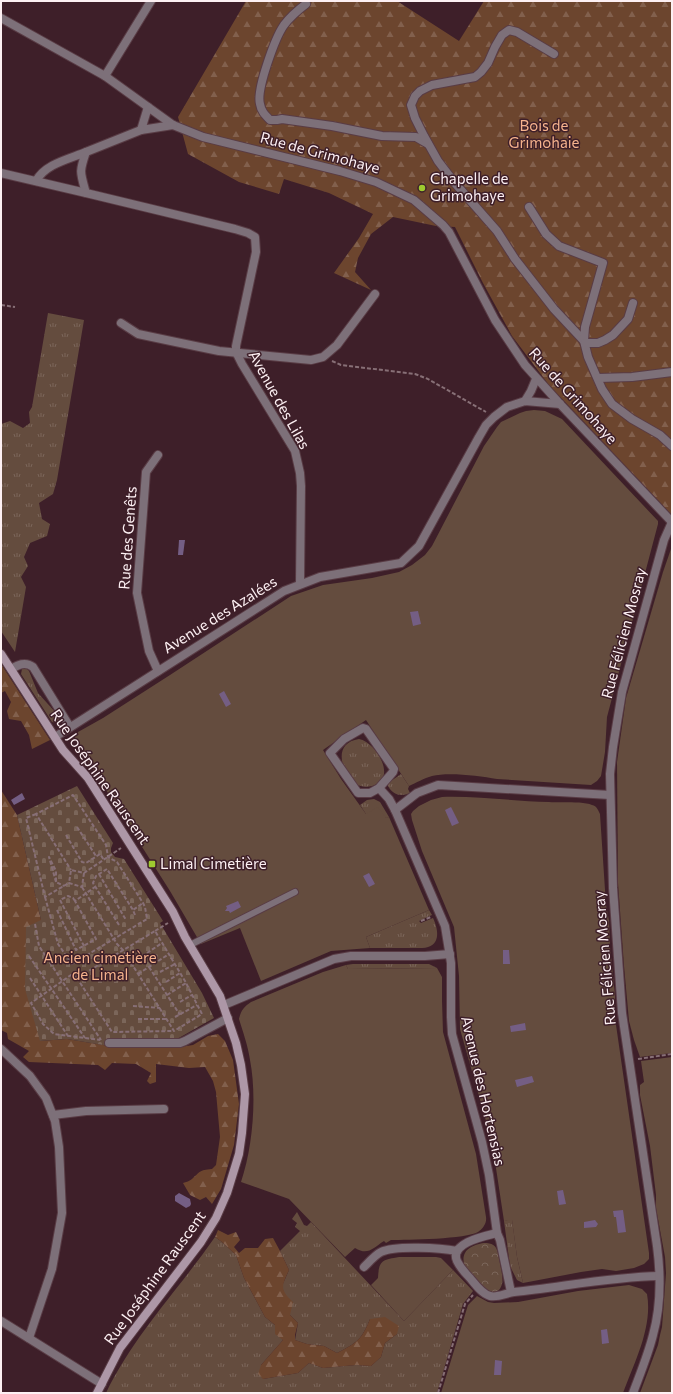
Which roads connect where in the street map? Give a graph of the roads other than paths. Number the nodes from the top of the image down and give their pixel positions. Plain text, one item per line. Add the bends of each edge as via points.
1 (151, 1) edge
2 (306, 4) dead end
3 (1, 18) edge
4 (554, 54) dead end
5 (105, 76) junction
6 (148, 107) junction
7 (173, 125) junction
8 (141, 130) junction
9 (429, 145) junction
10 (86, 152) junction
11 (1, 173) edge
12 (36, 181) junction
13 (86, 193) junction
14 (529, 207) dead end
15 (375, 294) dead end
16 (633, 302) dead end
17 (121, 323) dead end
18 (584, 342) junction
19 (236, 352) junction
20 (672, 372) edge
21 (598, 378) junction
22 (536, 379) junction
23 (525, 401) junction
24 (560, 404) junction
25 (672, 446) edge
26 (158, 455) dead end
27 (672, 522) edge
28 (300, 584) junction
29 (1, 654) edge
30 (11, 669) junction
31 (158, 671) junction
32 (70, 727) junction
33 (55, 737) junction
34 (379, 788) junction
35 (610, 794) junction
36 (395, 810) junction
37 (295, 892) dead end
38 (190, 945) junction
39 (450, 954) junction
40 (224, 1006) junction
41 (228, 1018) junction
42 (108, 1039) road end
43 (1, 1049) edge
44 (164, 1109) dead end
45 (53, 1115) junction
46 (496, 1232) junction
47 (457, 1251) junction
48 (364, 1267) dead end
49 (659, 1276) junction
50 (511, 1292) junction
51 (1, 1321) edge
52 (29, 1338) junction
53 (102, 1384) junction
54 (98, 1393) edge
55 (633, 1393) edge

1 - 5 street
2 - 9 street via 283,26 267,66 259,103 266,116 270,120 282,119 332,126 382,136 416,137
3 - 5 street, Rue de Grimohaye
4 - 9 street via 509,30 502,35 488,63 475,77 432,85 420,91 413,98 411,105
5 - 6 street, Rue de Grimohaye
6 - 7 street, Rue de Grimohaye
6 - 8 street
7 - 8 street
7 - 22 street, Rue de Grimohaye via 203,137 350,173 414,200 450,232 495,320
8 - 10 street
9 - 18 street via 454,182 497,231 554,309
10 - 12 street via 41,172
10 - 13 street via 80,171
11 - 12 street, Avenue des Lilas
12 - 13 street, Avenue des Lilas
13 - 19 street, Avenue des Lilas via 235,229 255,237 256,252
14 - 18 street via 546,234 559,246 603,263 585,327
15 - 19 street via 337,345 323,357 311,360
16 - 18 street via 628,319 613,335 598,342
17 - 19 street via 138,334 219,351
18 - 21 street
19 - 28 street, Avenue des Lilas via 295,451 298,461 301,486
20 - 21 street
21 - 25 street via 612,404 660,435
22 - 23 street
22 - 24 street, Rue de Grimohaye
23 - 24 street, Avenue des Azalées
23 - 28 street, Avenue des Azalées via 507,408 486,425 419,546 401,563 320,577
24 - 27 street, Rue de Grimohaye
26 - 31 street, Rue des Genêts via 146,472 137,593 149,651
27 - 35 street, Rue Félicien Mosray via 664,540 622,692 612,756
28 - 31 street, Avenue des Azalées via 284,591
29 - 30 street, Rue Joséphine Rauscent
30 - 32 street, Rue Joséphine Rauscent via 21,664 32,667
30 - 33 street, Rue Joséphine Rauscent
31 - 32 street, Avenue des Azalées
32 - 33 street, Avenue des Azalées
33 - 38 street, Rue Joséphine Rauscent via 62,750 88,778 176,918
34 - 34 street via 370,793 356,792 330,753 363,728 394,769
34 - 36 street, Avenue des Hortensias
35 - 36 street via 438,786 417,793
35 - 49 street, Rue Félicien Mosray via 613,888 622,1013 657,1246
36 - 39 street, Avenue des Hortensias via 445,926
37 - 38 lane
38 - 40 street, Rue Joséphine Rauscent
39 - 40 street via 351,956 334,959
39 - 46 street, Avenue des Hortensias via 452,1034 485,1154
40 - 41 street, Rue Joséphine Rauscent
41 - 42 street via 180,1043
41 - 53 street, Rue Joséphine Rauscent via 242,1065 244,1094 239,1154 227,1193 216,1218 201,1242 120,1348
43 - 45 street via 34,1082 46,1098
44 - 45 street via 86,1111
45 - 52 street via 59,1147 62,1213 52,1269
46 - 47 street via 464,1244
46 - 50 street, Avenue des Hortensias
47 - 48 street via 442,1248 390,1249 378,1254
47 - 50 street via 457,1262 484,1293 498,1296
49 - 50 street via 635,1276
49 - 55 street, Rue Félicien Mosray via 653,1336
51 - 52 street
52 - 53 street
53 - 54 street, Rue Joséphine Rauscent

